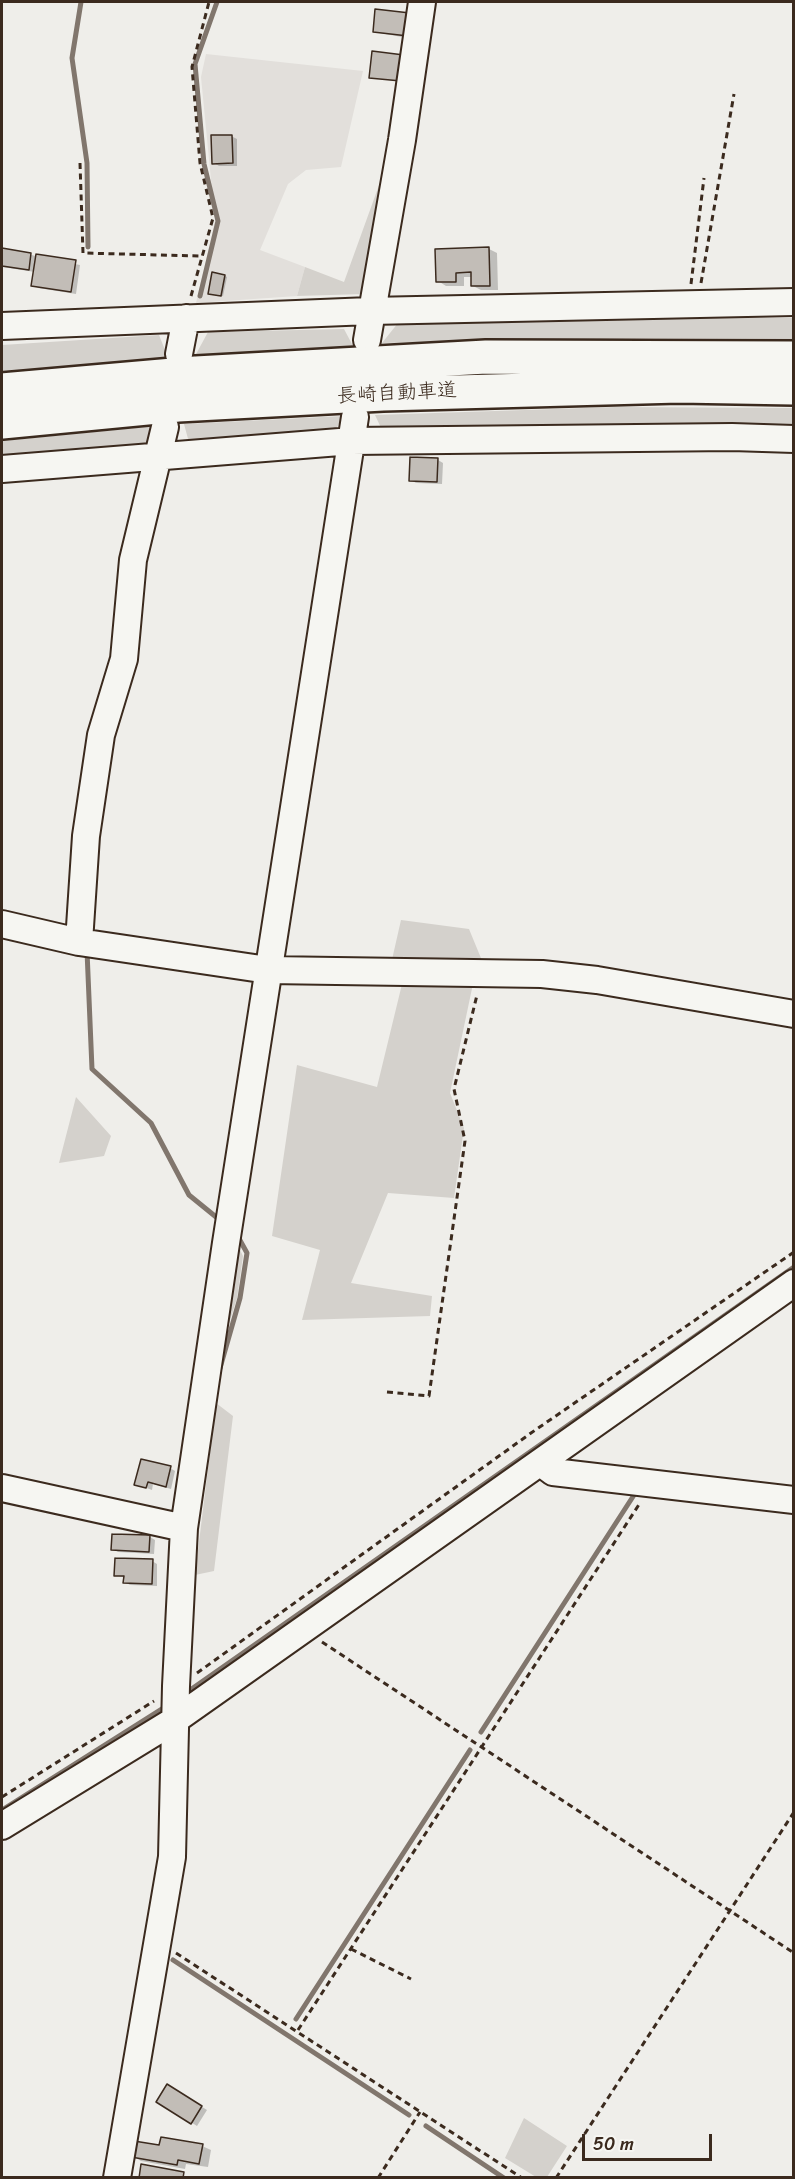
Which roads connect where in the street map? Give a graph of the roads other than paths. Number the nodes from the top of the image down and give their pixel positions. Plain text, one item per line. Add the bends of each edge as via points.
1 (422, 2) edge
2 (794, 302) edge
3 (370, 311) junction
4 (186, 318) junction
5 (2, 326) edge
6 (367, 340) dead end
7 (179, 354) dead end
8 (794, 358) edge
9 (794, 388) edge
10 (2, 390) edge
11 (2, 422) edge
12 (165, 428) dead end
13 (354, 429) junction
14 (794, 439) edge
15 (159, 456) junction
16 (2, 469) edge
17 (2, 924) edge
18 (87, 943) junction
19 (268, 970) junction
20 (794, 1014) edge
21 (794, 1283) edge
22 (541, 1463) junction
23 (2, 1488) edge
24 (794, 1500) edge
25 (184, 1528) junction
26 (175, 1720) junction
27 (2, 1826) edge
28 (117, 2178) edge

1 - 3 street via 402,140
2 - 3 street
3 - 4 street
3 - 6 street
4 - 5 street
4 - 7 street
8 - 10 highway, 長崎自動車道 via 486,357
9 - 11 highway, 長崎自動車道 via 679,386 383,394 178,405
12 - 15 street
13 - 14 street
13 - 15 street
13 - 19 street
15 - 16 street
15 - 18 street via 133,560 124,659 101,735 86,836
17 - 18 street
18 - 19 street
19 - 20 street via 542,974
19 - 25 street
21 - 22 street
22 - 24 street via 553,1472
22 - 26 street
23 - 25 street
25 - 26 street
26 - 27 street
26 - 28 street via 172,1857

